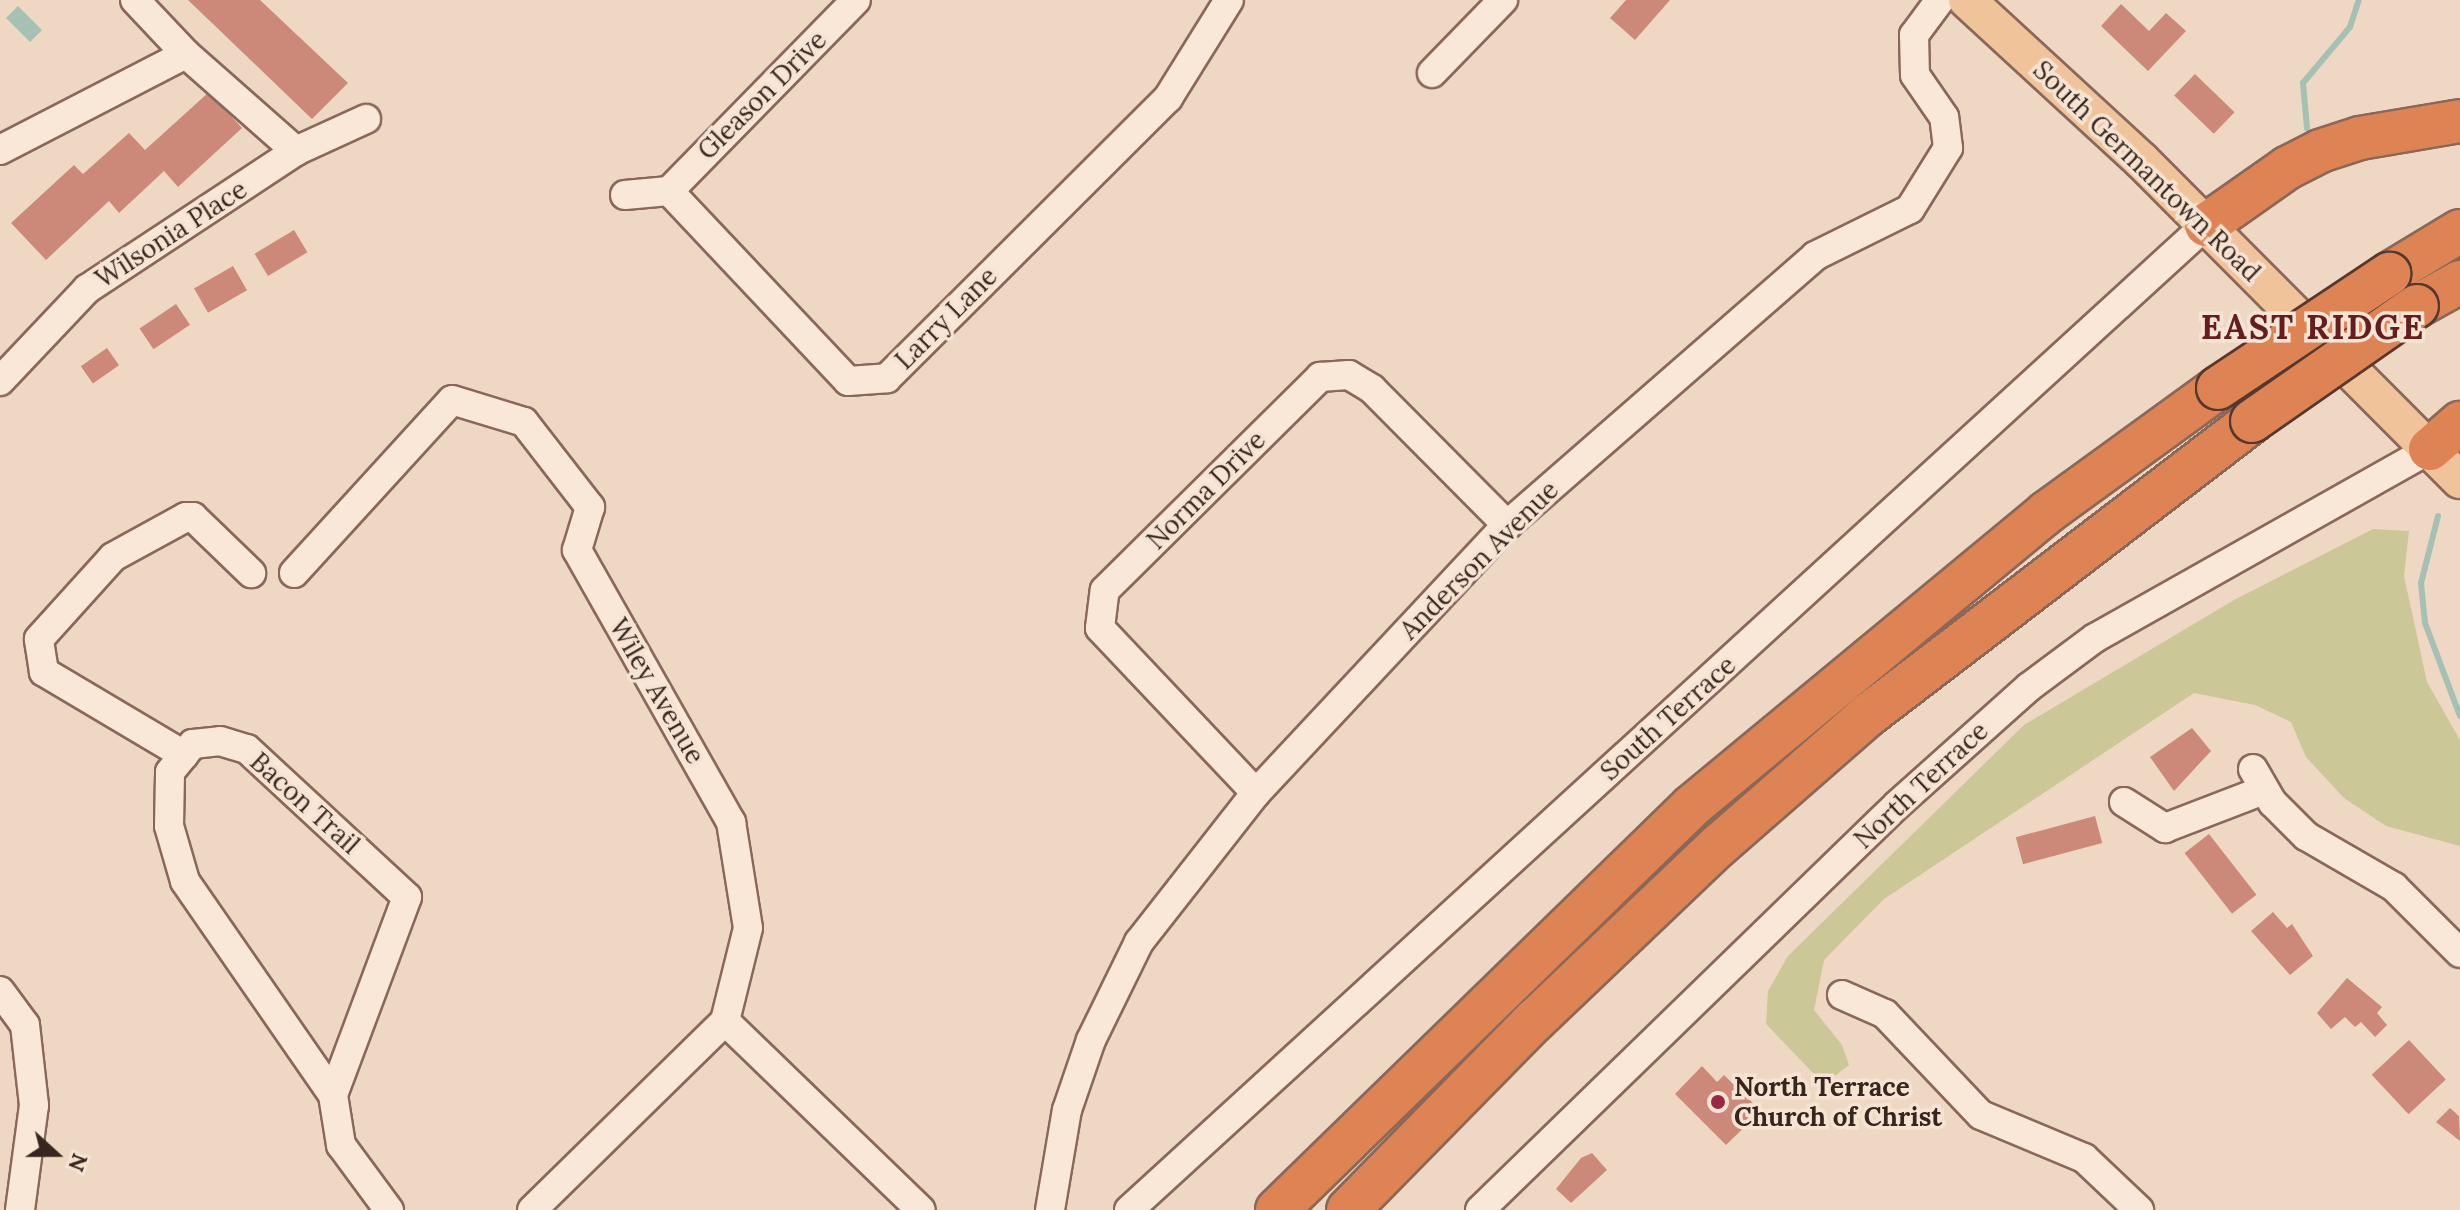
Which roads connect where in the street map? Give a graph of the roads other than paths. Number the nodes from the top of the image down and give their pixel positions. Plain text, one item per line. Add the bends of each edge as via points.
1 (135, 0) edge
2 (856, 0) edge
3 (1229, 0) edge
4 (1503, 0) edge
5 (1940, 0) edge
6 (1967, 0) edge
7 (186, 54) junction
8 (1432, 73) dead end
9 (366, 119) dead end
10 (2460, 121) edge
11 (4, 143) edge
12 (296, 151) junction
13 (669, 191) junction
14 (625, 195) dead end
15 (2206, 225) junction
16 (2460, 231) edge
17 (2460, 282) edge
18 (2341, 360) junction
19 (0, 381) edge
20 (2445, 436) edge
21 (2460, 480) edge
22 (1507, 525) junction
23 (251, 573) dead end
24 (294, 573) dead end
25 (184, 755) junction
26 (1256, 793) junction
27 (2124, 802) dead end
28 (2460, 953) edge
29 (0, 991) edge
30 (1842, 995) dead end
31 (725, 1021) junction
32 (333, 1095) junction
33 (1489, 1207) edge
34 (20, 1210) edge
35 (389, 1210) edge
36 (532, 1210) edge
37 (921, 1210) edge
38 (1050, 1210) edge
39 (1129, 1210) edge
40 (1277, 1210) edge
41 (1348, 1210) edge
42 (2139, 1210) edge

1 - 7 street
2 - 13 street, Gleason Drive
3 - 13 street, Larry Lane via 1168,98 887,378 848,381
4 - 8 street
5 - 22 street, Anderson Avenue via 1914,35 1915,75 1944,117 1948,148 1910,209 1815,256
6 - 15 main road, South Germantown Road
7 - 11 street
7 - 12 street
9 - 12 street, Wilsonia Place
10 - 15 highway via 2360,138 2320,151
12 - 19 street, Wilsonia Place via 87,289
13 - 14 street
15 - 18 main road, South Germantown Road
15 - 39 street, South Terrace
16 - 40 highway, bridge via 2218,388 2046,513 1692,806
17 - 18 highway, bridge
18 - 20 main road, South Germantown Road
18 - 41 highway, bridge via 2252,421 1868,715 1546,1009
20 - 21 main road, South Germantown Road
20 - 33 street, North Terrace via 2095,638 2029,687 1897,805
22 - 26 street, Anderson Avenue
22 - 26 street, Norma Drive via 1372,389 1349,375 1320,377 1105,590 1100,628
23 - 25 street via 193,517 186,517 113,557 39,639 44,672
24 - 31 street, Wiley Avenue via 452,400 524,422 590,507 577,550 731,822 748,928
25 - 32 street, Bacon Trail via 170,772 169,826 185,881
25 - 32 street, Bacon Trail via 193,744 220,741 247,749 407,897
26 - 38 street, Anderson Avenue via 1139,942 1091,1040 1067,1110
27 - 28 street via 2165,828 2258,779 2306,836 2394,887
29 - 34 street via 25,1025 34,1105
30 - 42 street via 1885,1014 1981,1115 2084,1158
31 - 36 street
31 - 37 street
32 - 35 street, Bacon Trail via 341,1145

